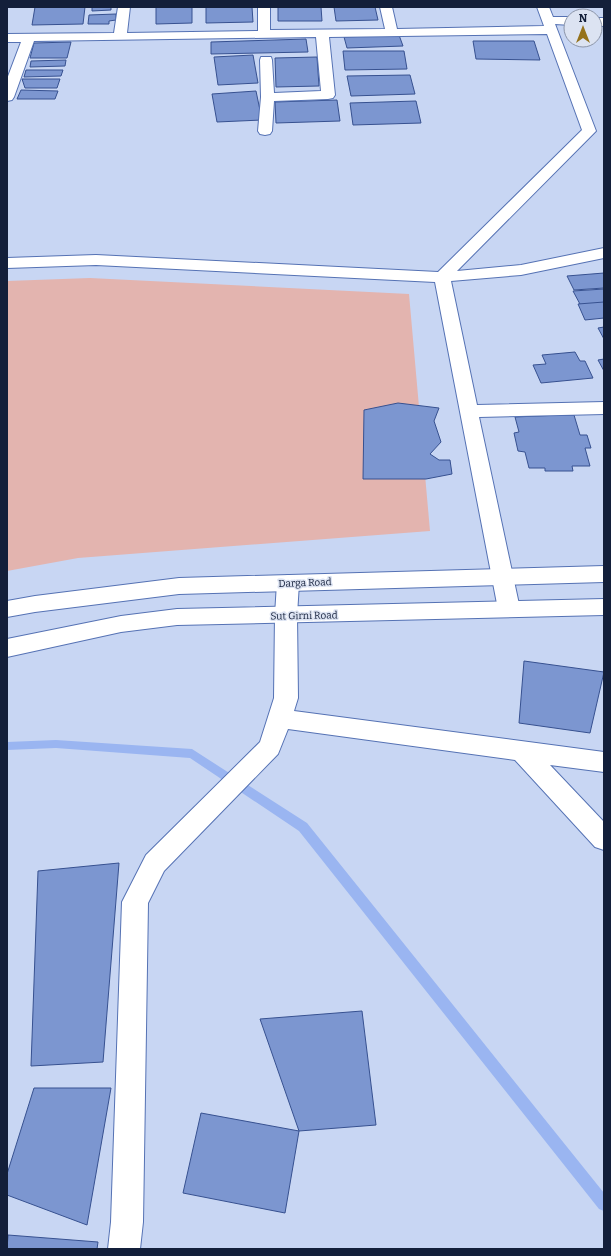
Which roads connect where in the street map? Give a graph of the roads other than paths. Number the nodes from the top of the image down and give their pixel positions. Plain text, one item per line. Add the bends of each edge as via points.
1 (124, 7) edge
2 (264, 7) edge
3 (386, 7) edge
4 (548, 19) edge
5 (563, 20) edge
6 (392, 32) junction
7 (322, 33) junction
8 (264, 34) junction
9 (120, 36) junction
10 (7, 38) edge
11 (29, 38) junction
12 (266, 60) dead end
13 (7, 97) edge
14 (268, 97) junction
15 (265, 131) dead end
16 (604, 253) edge
17 (7, 263) edge
18 (442, 277) junction
19 (604, 408) edge
20 (469, 412) junction
21 (604, 574) edge
22 (503, 577) junction
23 (288, 583) junction
24 (604, 607) edge
25 (7, 609) edge
26 (509, 609) junction
27 (286, 615) junction
28 (7, 648) edge
29 (279, 718) junction
30 (522, 751) junction
31 (604, 762) edge
32 (604, 839) edge
33 (124, 1249) edge

1 - 9 street
2 - 8 street
3 - 6 street
4 - 5 street
4 - 6 street
4 - 18 street via 589,131
6 - 7 street
7 - 8 street
7 - 14 street via 328,95
8 - 9 street
9 - 11 street
10 - 11 street
11 - 13 street
12 - 14 street
14 - 15 street
16 - 18 street via 521,270
17 - 18 street via 96,260
18 - 20 street
19 - 20 street
20 - 22 street
21 - 22 street, Darga Road
22 - 23 street, Darga Road
22 - 26 street
23 - 25 street, Darga Road via 179,586
23 - 27 street
24 - 26 street, Sut Girni Road
26 - 27 street, Sut Girni Road
27 - 28 street, Sut Girni Road via 176,617 121,624
27 - 29 street via 286,698
29 - 30 street
29 - 33 street via 270,747 155,863 135,902 127,1222
30 - 31 street
30 - 32 street

